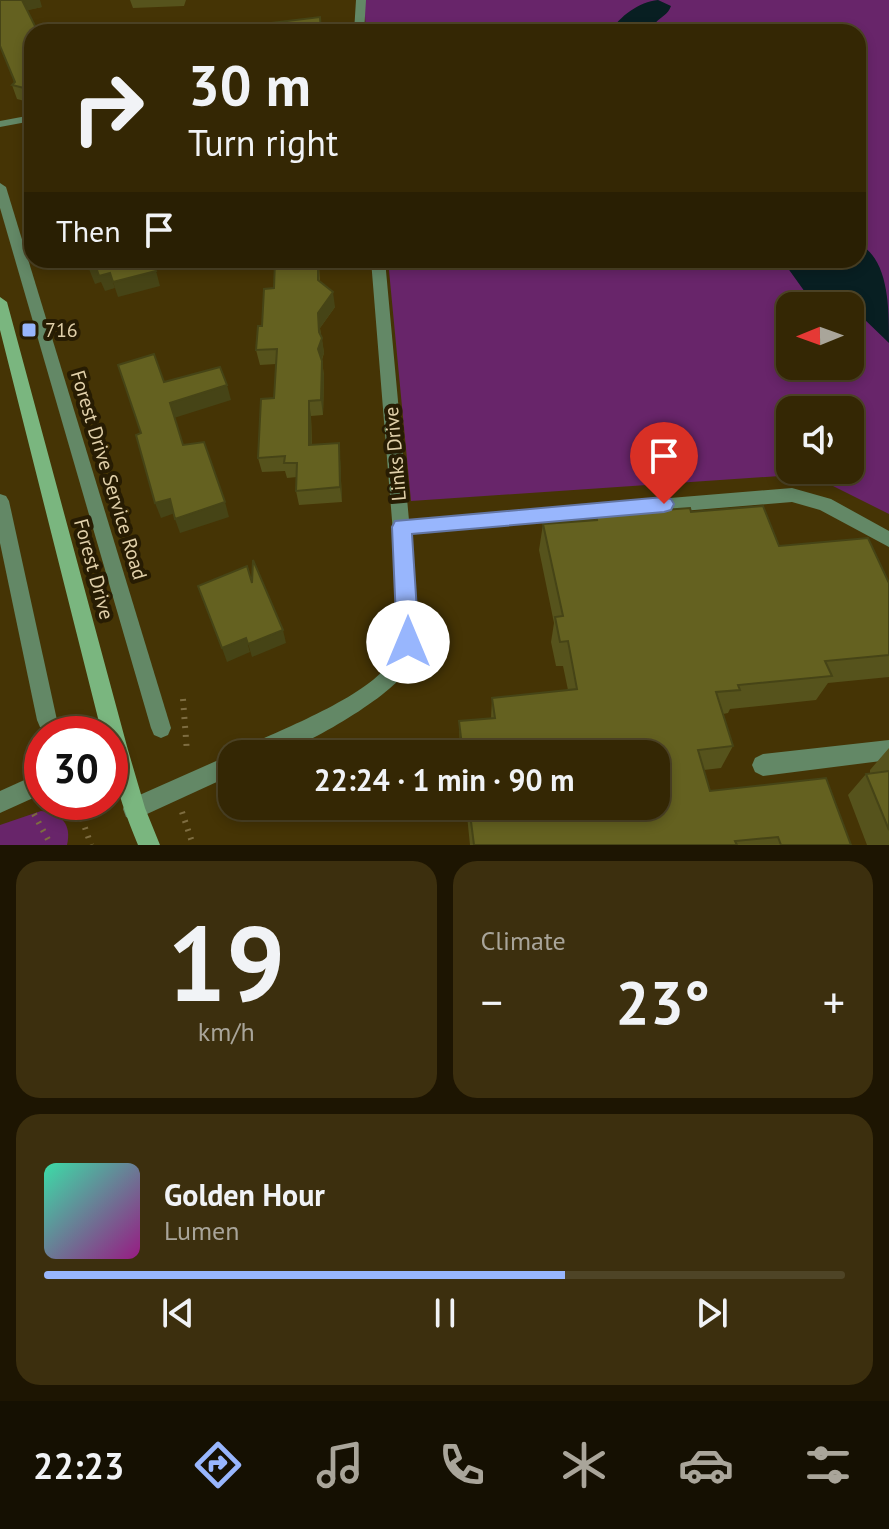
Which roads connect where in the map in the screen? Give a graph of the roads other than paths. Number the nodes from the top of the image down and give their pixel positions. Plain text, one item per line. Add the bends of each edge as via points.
1 (361, 0) edge
2 (360, 24) edge
3 (24, 120) edge
4 (0, 124) edge
5 (0, 187) edge
6 (24, 268) edge
7 (24, 268) edge
8 (379, 268) edge
9 (0, 302) edge
10 (0, 501) edge
11 (402, 527) junction
12 (889, 540) edge
13 (46, 716) edge
14 (105, 716) edge
15 (161, 728) dead end
16 (280, 740) edge
17 (889, 750) edge
18 (763, 765) dead end
19 (218, 771) edge
20 (24, 791) edge
21 (128, 792) edge
22 (0, 802) edge
23 (134, 809) junction
24 (149, 845) edge

1 - 2 street
3 - 4 street
5 - 7 street, Forest Drive Service Road
6 - 15 street, Forest Drive Service Road
8 - 11 street, Links Drive
9 - 14 main road, Forest Drive
10 - 13 street
11 - 12 street via 792,495 825,504
11 - 16 street, Links Drive via 408,642 395,672 371,692
17 - 18 street
19 - 23 street
20 - 22 street
21 - 23 main road, Forest Drive
23 - 24 main road, Forest Drive

